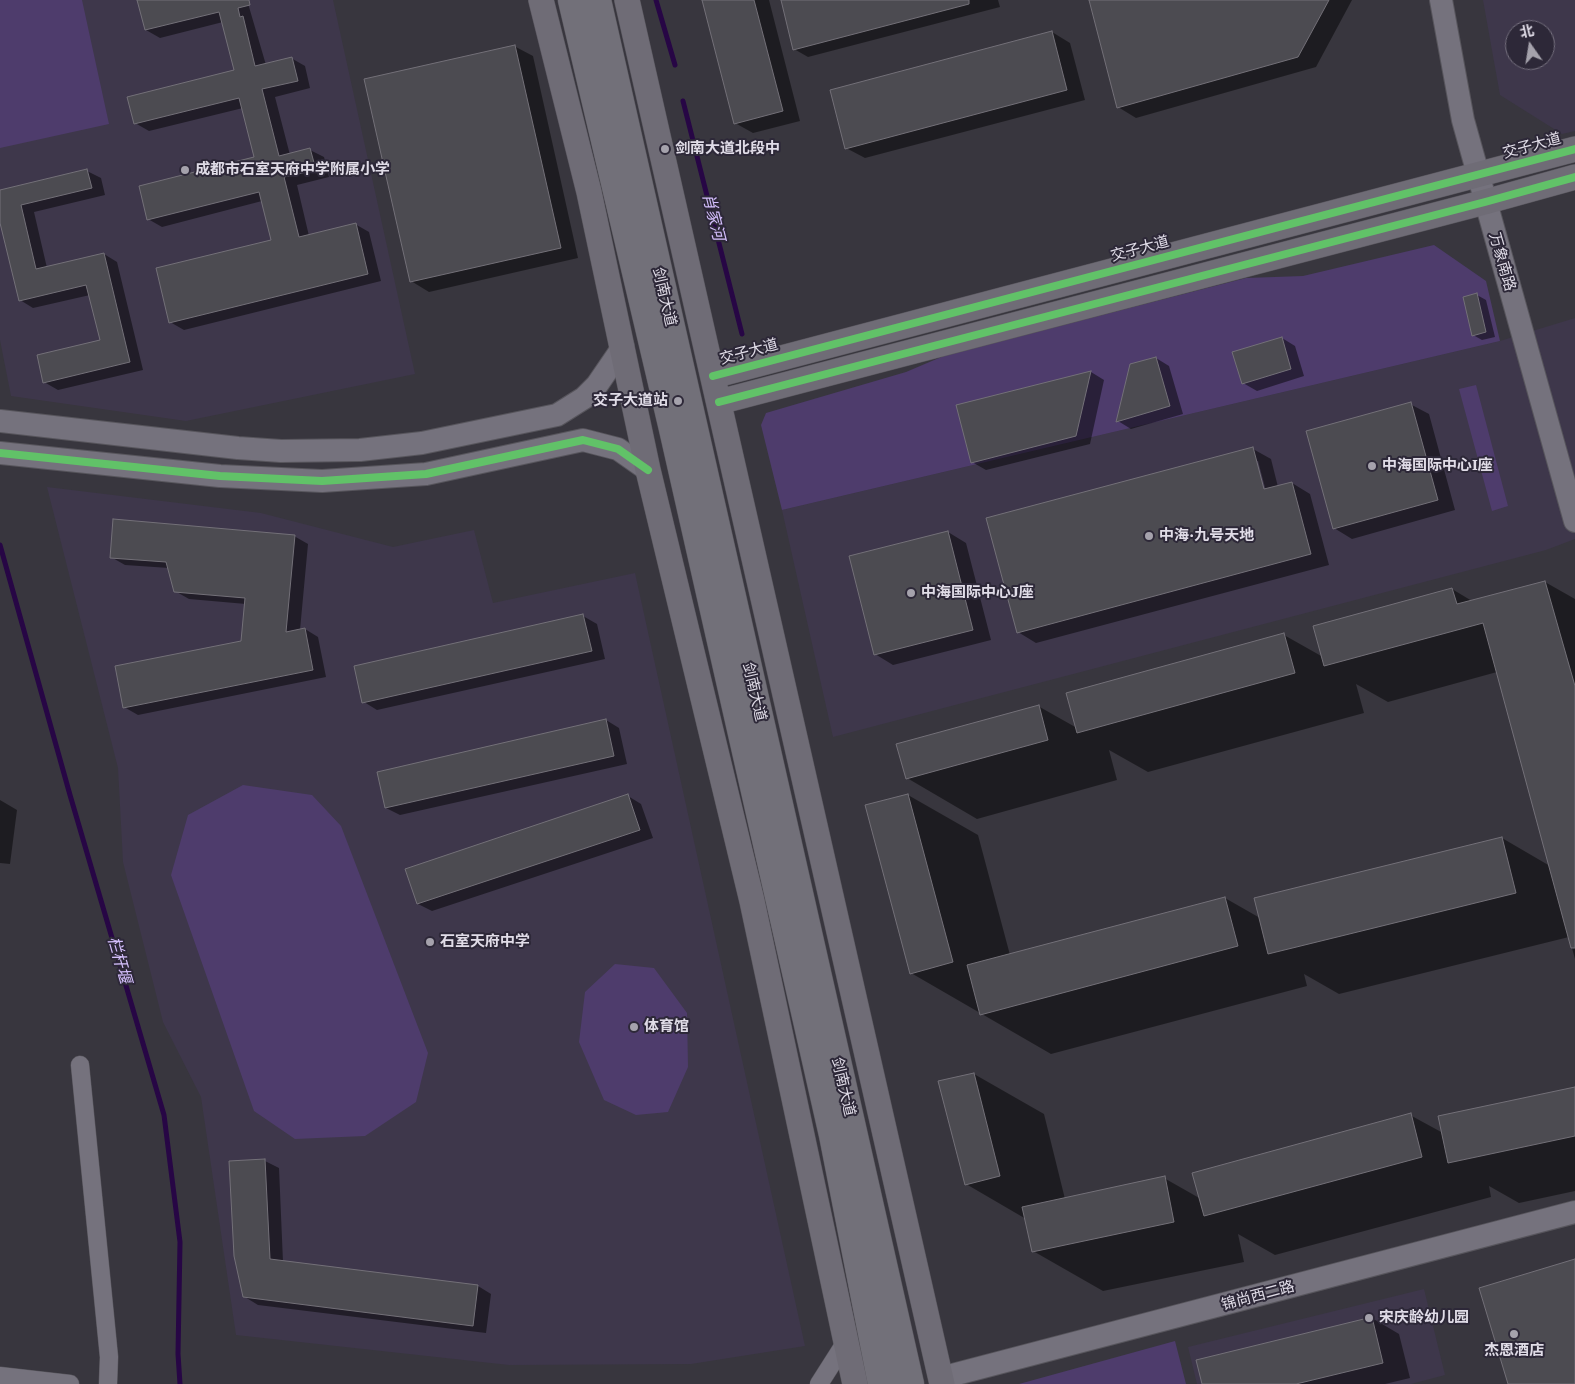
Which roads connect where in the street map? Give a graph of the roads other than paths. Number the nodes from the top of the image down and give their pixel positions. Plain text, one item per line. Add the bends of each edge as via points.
1 (542, 0) edge
2 (572, 0) edge
3 (597, 0) edge
4 (627, 0) edge
5 (1441, 0) edge
6 (606, 41) junction
7 (649, 92) junction
8 (603, 125) junction
9 (1575, 148) edge
10 (1477, 174) junction
11 (1575, 177) edge
12 (589, 192) junction
13 (1485, 202) junction
14 (622, 347) junction
15 (713, 376) junction
16 (719, 402) junction
17 (0, 421) edge
18 (0, 452) edge
19 (648, 470) junction
20 (1575, 521) edge
21 (80, 1065) dead end
22 (833, 1135) junction
23 (814, 1198) junction
24 (1575, 1212) edge
25 (846, 1340) junction
26 (0, 1376) edge
27 (942, 1381) edge
28 (70, 1384) edge
29 (108, 1384) edge
30 (819, 1384) edge
31 (855, 1384) edge
32 (882, 1384) edge
33 (910, 1384) edge

1 - 12 main road
2 - 8 highway, 剑南大道
3 - 6 highway, 剑南大道
4 - 7 main road
5 - 10 street, 万象南路 via 1463,120
6 - 7 main road
6 - 33 highway, 剑南大道
7 - 15 main road
8 - 12 main road
8 - 22 highway, 剑南大道
9 - 10 main road, 交子大道
10 - 13 street, 万象南路
10 - 15 main road, 交子大道
11 - 13 main road
12 - 14 main road
13 - 16 main road
13 - 20 street, 万象南路
14 - 17 street via 584,398 557,414 422,444 360,450 264,450
14 - 19 main road
15 - 16 main road
16 - 27 main road
18 - 19 street via 220,476 322,480 426,474 583,440 618,449
19 - 23 main road via 752,901
21 - 29 street via 109,1357
22 - 23 main road
22 - 32 highway, 剑南大道
23 - 25 main road
24 - 27 street, 锦尚西二路
25 - 30 street
25 - 31 main road
26 - 28 street

